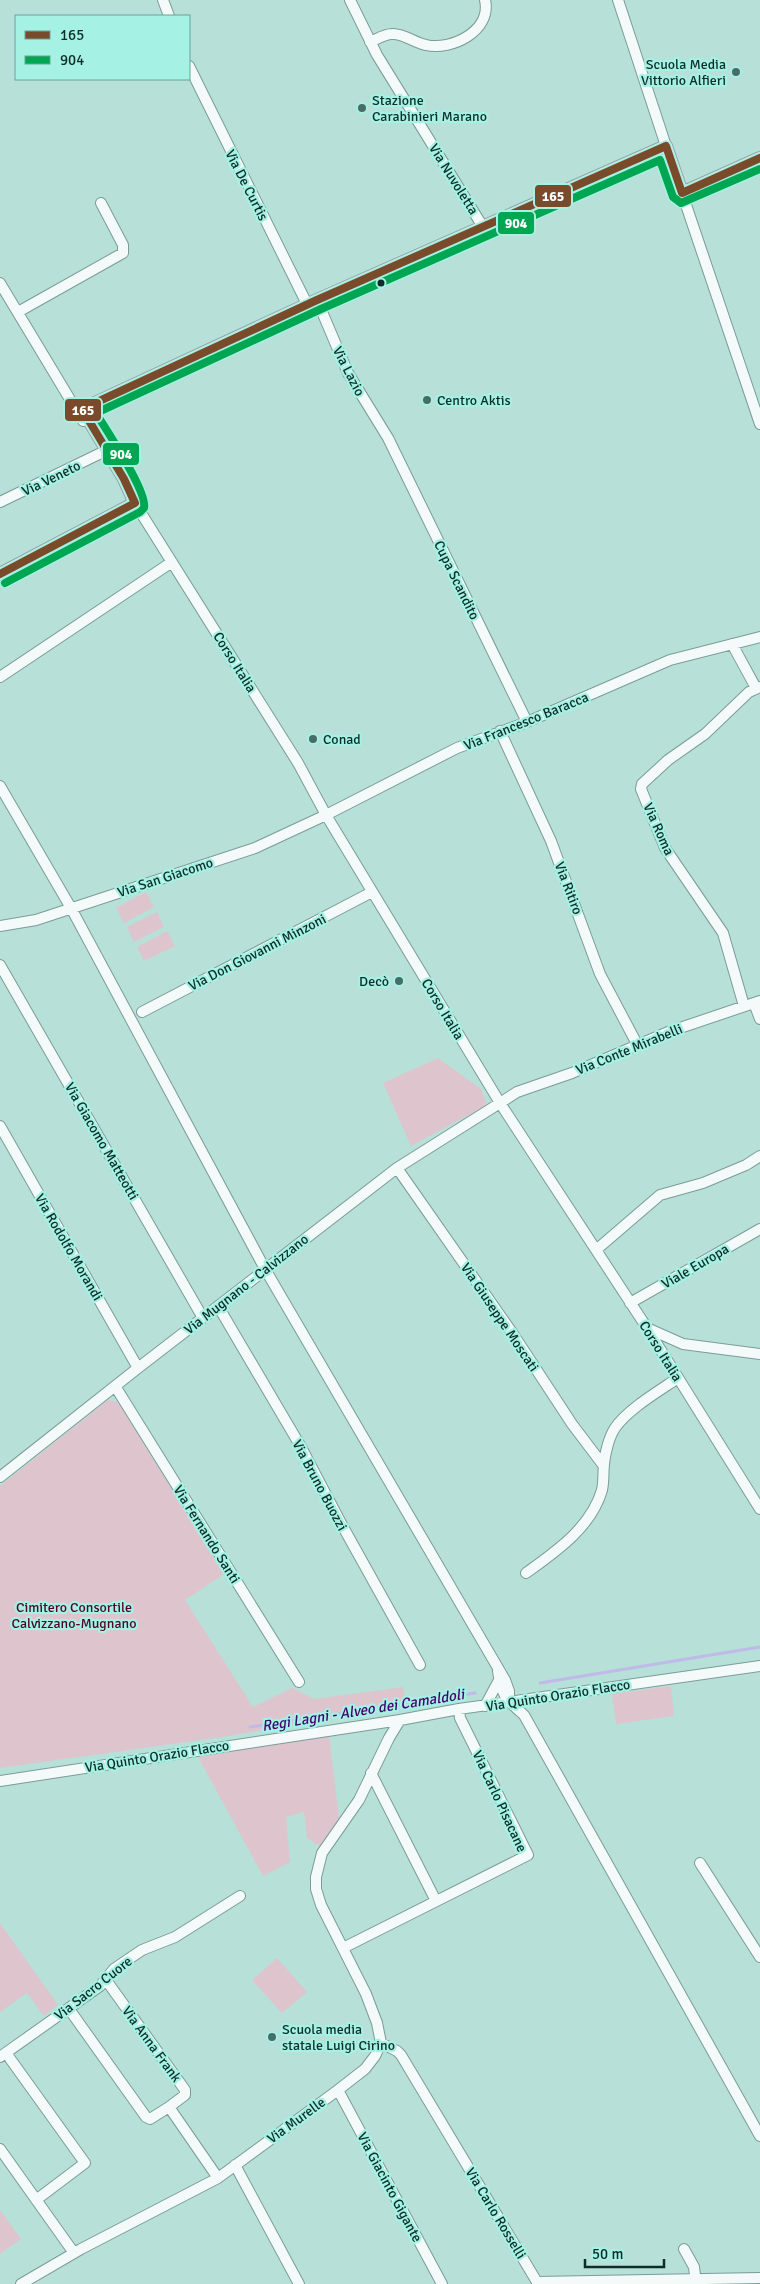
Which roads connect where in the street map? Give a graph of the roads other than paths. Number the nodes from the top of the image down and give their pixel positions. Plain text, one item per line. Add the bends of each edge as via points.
1 (164, 0) edge
2 (350, 0) edge
3 (485, 0) edge
4 (618, 0) edge
5 (169, 15) edge
6 (370, 42) junction
7 (190, 68) edge
8 (666, 146) junction
9 (760, 158) edge
10 (682, 193) junction
11 (100, 203) dead end
12 (483, 227) junction
13 (0, 283) edge
14 (312, 302) junction
15 (18, 312) junction
16 (70, 397) junction
17 (82, 409) junction
18 (760, 424) edge
19 (388, 438) joint
20 (101, 453) junction
21 (0, 502) edge
22 (135, 503) junction
23 (172, 562) junction
24 (0, 574) edge
25 (760, 637) edge
26 (732, 644) junction
27 (0, 677) edge
28 (758, 688) edge
29 (527, 722) junction
30 (500, 731) junction
31 (0, 786) edge
32 (326, 815) junction
33 (372, 892) junction
34 (71, 908) junction
35 (0, 926) edge
36 (0, 965) edge
37 (753, 1004) edge
38 (142, 1012) dead end
39 (760, 1019) edge
40 (637, 1044) junction
41 (500, 1103) junction
42 (0, 1126) edge
43 (760, 1157) edge
44 (397, 1168) junction
45 (760, 1229) edge
46 (596, 1250) junction
47 (265, 1269) junction
48 (630, 1303) junction
49 (218, 1306) junction
50 (203, 1318) junction
51 (646, 1328) junction
52 (760, 1354) edge
53 (138, 1368) junction
54 (678, 1378) junction
55 (115, 1386) junction
56 (603, 1465) junction
57 (0, 1477) edge
58 (759, 1507) edge
59 (526, 1573) dead end
60 (420, 1665) dead end
61 (760, 1666) edge
62 (502, 1680) junction
63 (299, 1682) dead end
64 (524, 1700) junction
65 (509, 1702) junction
66 (485, 1706) junction
67 (459, 1709) junction
68 (524, 1715) junction
69 (400, 1720) junction
70 (371, 1773) junction
71 (0, 1781) edge
72 (700, 1863) dead end
73 (240, 1896) dead end
74 (436, 1901) junction
75 (343, 1948) junction
76 (760, 1958) edge
77 (106, 1980) junction
78 (68, 2009) junction
79 (380, 2043) junction
80 (3, 2055) edge
81 (338, 2090) junction
82 (170, 2107) junction
83 (760, 2136) edge
84 (0, 2149) edge
85 (235, 2165) junction
86 (218, 2178) junction
87 (36, 2200) junction
88 (684, 2249) dead end
89 (74, 2253) junction
90 (760, 2278) edge
91 (696, 2282) edge
92 (21, 2284) edge
93 (299, 2284) edge
94 (442, 2284) edge

1 - 5 street
2 - 6 street, Via Nuvoletta
3 - 6 street via 479,27 448,45 426,45 391,34
4 - 8 street
6 - 12 street, Via Nuvoletta
7 - 14 street, Via De Curtis
8 - 10 main road
8 - 12 main road
9 - 10 main road
10 - 18 street
11 - 15 street via 123,245 123,254
12 - 14 main road
13 - 15 street, Corso Italia
14 - 17 main road
14 - 19 street, Via Lazio via 348,373
15 - 16 street, Corso Italia
16 - 17 street, Corso Italia
16 - 20 street, Corso Italia
17 - 22 main road, Corso Italia
19 - 29 street, Cupa Scandito
20 - 21 street, Via Veneto
20 - 22 street, Corso Italia
22 - 23 street, Corso Italia
22 - 24 main road
23 - 27 street
23 - 32 street, Corso Italia via 298,763
25 - 26 street, Via Francesco Baracca
26 - 28 street
26 - 29 street, Via Francesco Baracca via 670,660
28 - 37 street, Via Roma via 749,692 705,734 668,760 642,784 641,789 665,848 723,933
29 - 30 street, Via Francesco Baracca
30 - 32 street, Via Francesco Baracca via 457,748
30 - 40 street, Via Ritiro via 551,841 600,974
31 - 34 street
32 - 33 street, Corso Italia
32 - 34 street, Via San Giacomo via 255,848
33 - 38 street, Via Don Giovanni Minzoni
33 - 41 street, Corso Italia
34 - 35 street, Via San Giacomo via 36,920
34 - 47 street
36 - 50 street, Via Giacomo Matteotti
37 - 39 street
37 - 40 street, Via Conte Mirabelli
40 - 41 street, Via Conte Mirabelli via 572,1073 517,1092
41 - 44 street, Via Mugnano - Calvizzano
41 - 46 street, Corso Italia
42 - 53 street, Via Rodolfo Morandi
43 - 46 street via 703,1183 660,1195
44 - 47 street, Via Mugnano - Calvizzano
44 - 56 street, Via Giuseppe Moscati
45 - 48 street, Viale Europa
46 - 48 street, Corso Italia
47 - 49 street, Via Mugnano - Calvizzano
47 - 62 street
48 - 51 street, Corso Italia
49 - 50 street, Via Mugnano - Calvizzano
49 - 60 street, Via Bruno Buozzi via 302,1447
50 - 53 street, Via Mugnano - Calvizzano
51 - 52 street via 683,1344
51 - 54 street, Corso Italia
53 - 55 street, Via Mugnano - Calvizzano
54 - 56 street via 635,1409 616,1428
54 - 58 street, Corso Italia
55 - 57 street, Via Mugnano - Calvizzano
55 - 63 street, Via Fernando Santi
56 - 59 street via 601,1491 581,1527
61 - 64 street, Via Quinto Orazio Flacco
62 - 64 street
62 - 65 street via 509,1691
62 - 66 street
64 - 65 street, Via Quinto Orazio Flacco
64 - 68 street
65 - 66 street, Via Quinto Orazio Flacco
65 - 68 street
66 - 67 street, Via Quinto Orazio Flacco
67 - 69 street, Via Quinto Orazio Flacco
67 - 74 street, Via Carlo Pisacane via 460,1718 529,1855
68 - 83 street
69 - 70 street
69 - 71 street, Via Quinto Orazio Flacco
70 - 74 street
70 - 75 street via 356,1806 322,1853 316,1877 318,1895
72 - 76 street
73 - 77 street, Via Sacro Cuore via 175,1937 142,1950 114,1969
74 - 75 street, Via Carlo Pisacane
75 - 79 street via 366,1994 377,2023
77 - 78 street, Via Sacro Cuore
77 - 82 street, Via Anna Frank via 185,2090 185,2095
78 - 80 street, Via Sacro Cuore
78 - 82 street via 146,2117 154,2118
79 - 81 street, Via Murelle via 370,2063
79 - 91 street, Via Carlo Rosselli via 401,2055 538,2282
80 - 87 street via 85,2163
81 - 85 street, Via Murelle
81 - 94 street, Via Giacinto Gigante
82 - 86 street
84 - 87 street
85 - 86 street, Via Murelle
85 - 93 street
86 - 89 street, Via Murelle
87 - 89 street
88 - 91 street via 692,2262
89 - 92 street, Via Murelle
90 - 91 street, Via Carlo Rosselli

